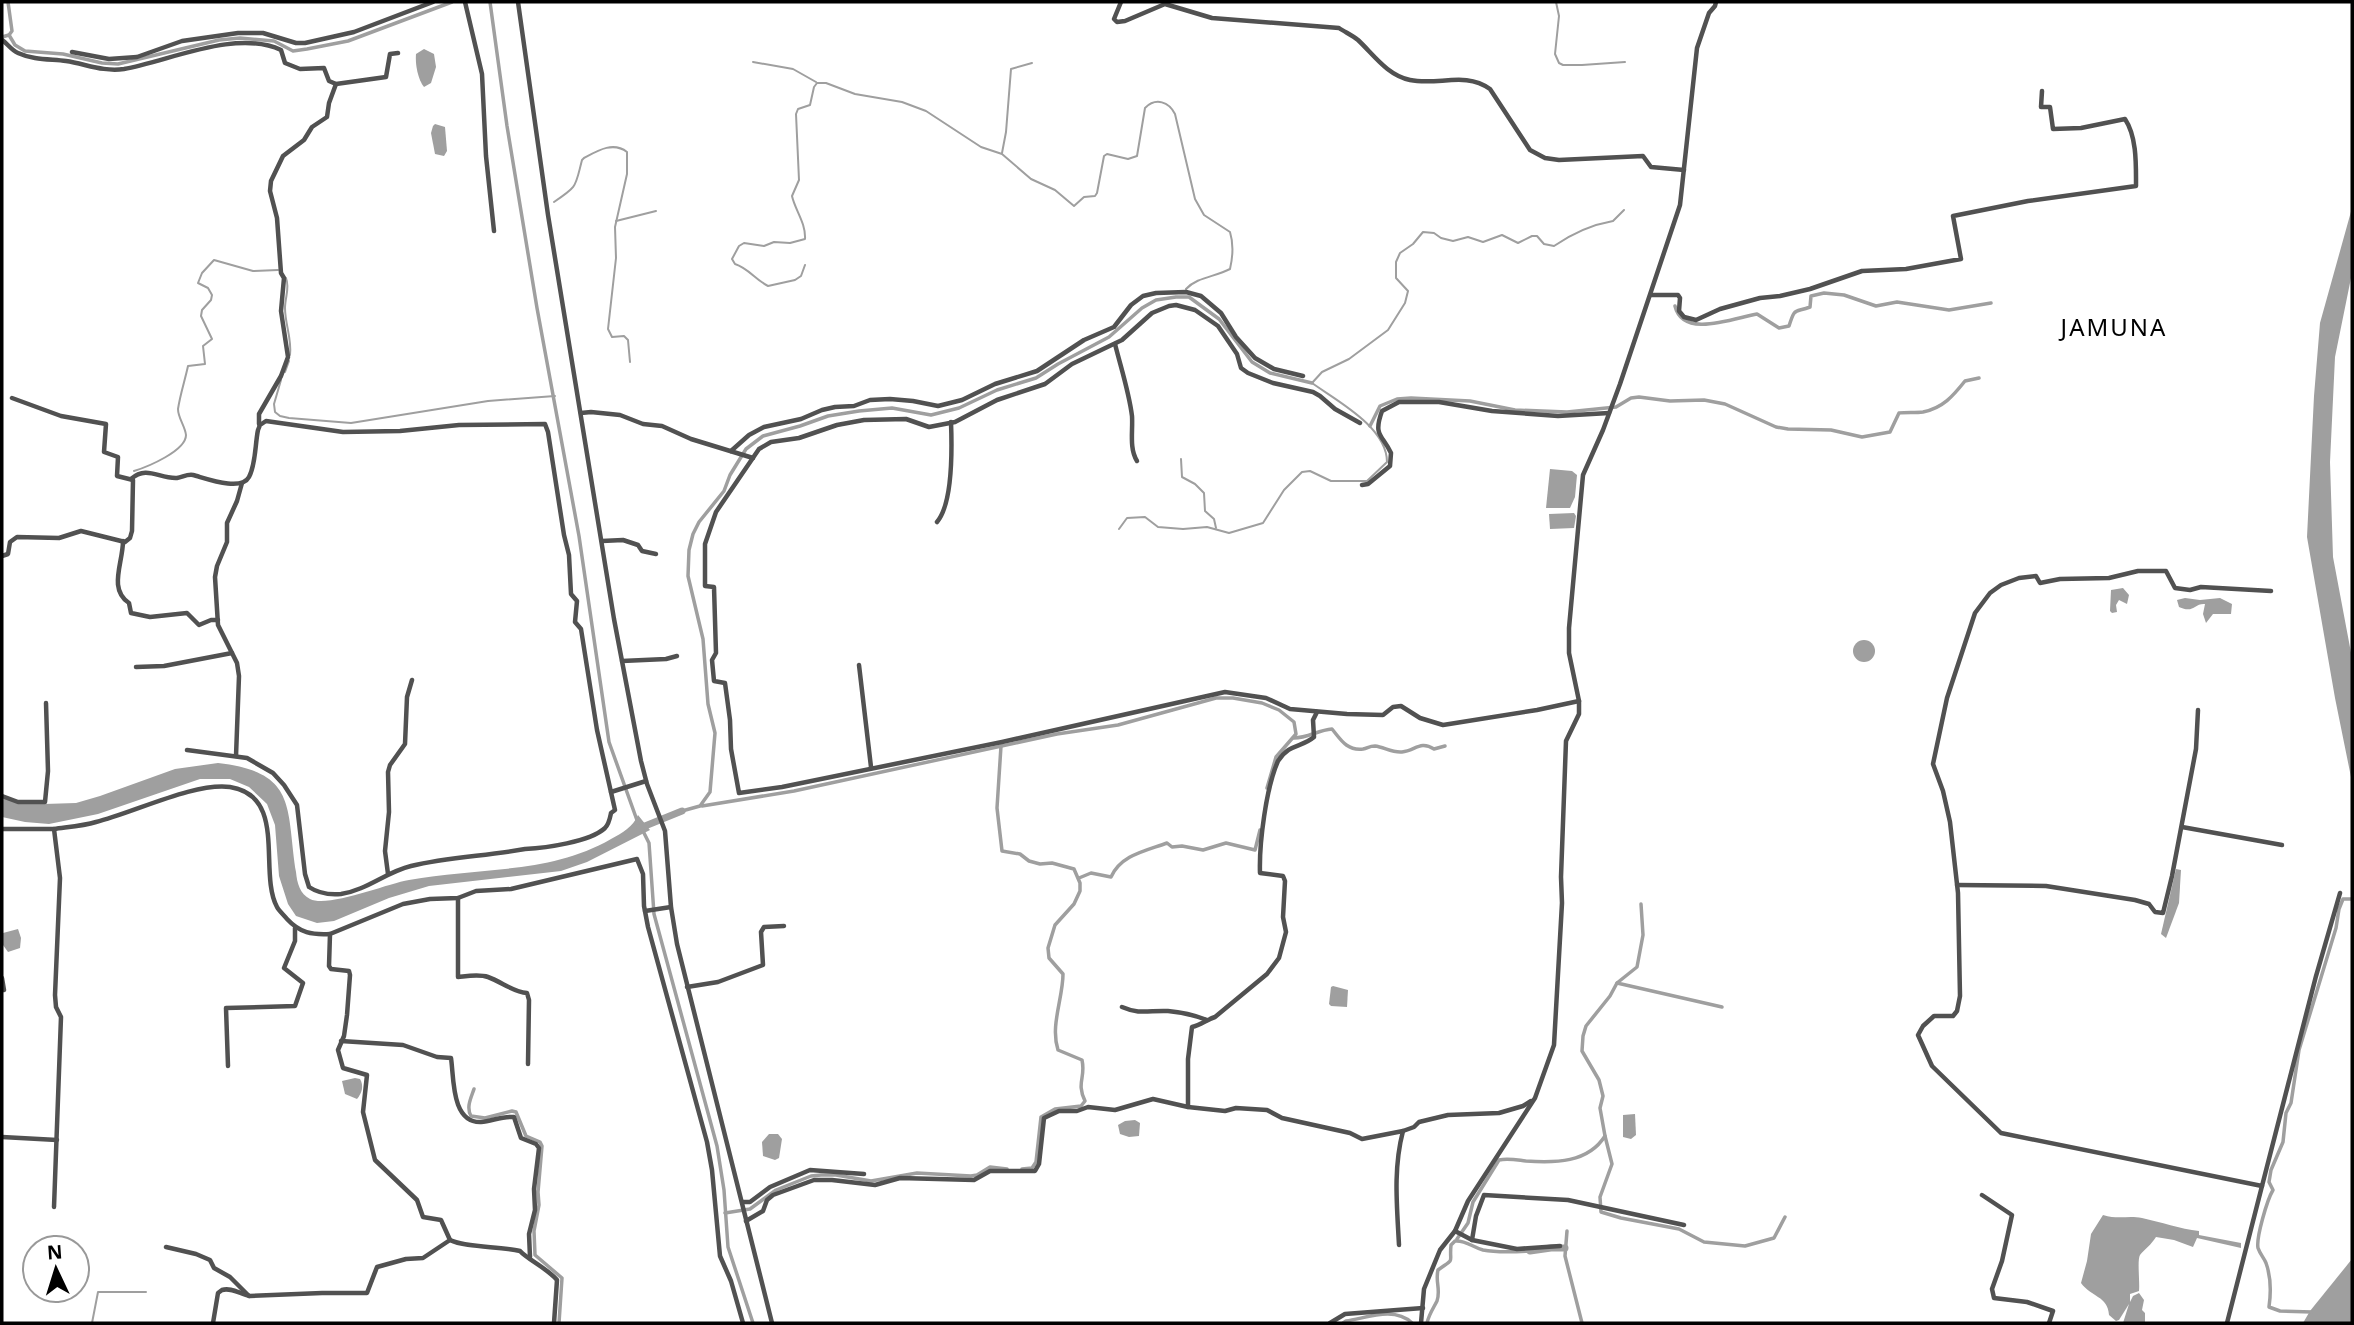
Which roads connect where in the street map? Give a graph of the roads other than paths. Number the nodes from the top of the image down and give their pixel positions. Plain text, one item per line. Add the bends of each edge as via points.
1 (433, 2) edge
2 (465, 2) edge
3 (518, 2) edge
4 (1121, 2) edge
5 (1716, 2) edge
6 (2, 40) edge
7 (72, 52) dead end
8 (398, 53) dead end
9 (336, 85) junction
10 (2042, 91) dead end
11 (1684, 170) junction
12 (494, 231) dead end
13 (1651, 295) junction
14 (1115, 344) junction
15 (1303, 376) dead end
16 (12, 398) dead end
17 (1609, 411) junction
18 (581, 413) junction
19 (951, 422) junction
20 (1360, 423) dead end
21 (260, 425) junction
22 (734, 452) junction
23 (750, 458) junction
24 (1137, 461) dead end
25 (131, 479) junction
26 (242, 483) junction
27 (1362, 485) dead end
28 (937, 522) dead end
29 (124, 541) junction
30 (602, 541) junction
31 (656, 554) dead end
32 (2, 556) edge
33 (2271, 591) dead end
34 (218, 620) junction
35 (232, 653) junction
36 (677, 656) dead end
37 (622, 661) junction
38 (859, 665) dead end
39 (136, 667) dead end
40 (411, 680) dead end
41 (1579, 701) junction
42 (46, 703) dead end
43 (2198, 710) dead end
44 (1317, 712) junction
45 (187, 750) dead end
46 (236, 756) junction
47 (870, 767) junction
48 (646, 781) junction
49 (614, 791) junction
50 (2, 796) edge
51 (2182, 827) junction
52 (2, 829) edge
53 (54, 829) junction
54 (2282, 845) dead end
55 (388, 874) junction
56 (1957, 885) junction
57 (2340, 893) dead end
58 (458, 898) junction
59 (671, 906) junction
60 (645, 911) junction
61 (784, 926) dead end
62 (295, 927) junction
63 (330, 934) junction
64 (2, 978) edge
65 (687, 987) junction
66 (2, 990) edge
67 (1122, 1007) dead end
68 (1207, 1020) junction
69 (341, 1041) junction
70 (528, 1064) dead end
71 (228, 1066) dead end
72 (1535, 1098) junction
73 (1188, 1107) junction
74 (1403, 1131) junction
75 (2, 1137) edge
76 (57, 1140) junction
77 (864, 1174) dead end
78 (2262, 1186) junction
79 (1982, 1195) dead end
80 (742, 1202) junction
81 (54, 1207) dead end
82 (746, 1221) junction
83 (1684, 1225) dead end
84 (1455, 1231) junction
85 (450, 1240) junction
86 (1472, 1240) junction
87 (1399, 1245) dead end
88 (1560, 1246) dead end
89 (166, 1247) dead end
90 (530, 1257) junction
91 (249, 1296) junction
92 (1423, 1308) junction
93 (1422, 1321) edge
94 (213, 1323) edge
95 (554, 1323) edge
96 (743, 1323) edge
97 (772, 1323) edge
98 (1330, 1323) edge
99 (2049, 1323) edge
100 (2227, 1323) edge

1 - 7 street via 346,34 305,43 263,33 238,33 182,41 136,57 110,59
2 - 12 street via 482,74
3 - 18 street
4 - 11 street via 1114,19 1117,22 1165,4 1212,18 1339,29 1357,39 1383,65 1410,80 1470,79 1483,84 1530,150 1545,158 1643,156 1651,167
5 - 11 street via 1697,48
6 - 9 street via 29,57 102,70 190,50 257,43 281,50 285,63 293,68 324,68
8 - 9 street via 390,54 386,77
9 - 21 street via 327,117 283,156 271,181 284,278 281,311 288,356 259,414
10 - 13 street via 2041,107 2050,107 2053,129 2125,119 2136,160 2136,186 1953,216 1961,259 1906,270 1862,271 1810,289 1720,309 1696,320 1679,311 1678,295
11 - 13 street via 1680,205
13 - 17 street
14 - 19 street via 1072,364 1045,384
14 - 20 street via 1152,313 1169,306 1188,308 1218,326 1248,373 1313,392
14 - 24 street
15 - 22 street via 1273,369 1255,358 1221,313 1201,296 1156,293 1131,305 1114,327 1084,340 1030,375 939,406 870,400 826,409 764,427
16 - 25 street via 61,416 106,424 104,452 118,457 117,476
17 - 27 street via 1558,416 1447,402 1399,402 1382,411 1379,422 1380,437 1391,453 1390,466
17 - 41 street via 1584,471 1578,507 1569,653
18 - 22 street via 620,415
18 - 30 street
19 - 23 street via 929,427 896,419 837,425 767,443
19 - 28 street via 946,508
21 - 26 street via 248,479
21 - 49 street via 266,421 343,432 546,425 569,555 570,594 577,601 575,622 581,629 594,716
22 - 23 street
23 - 47 street via 716,512 705,544 705,586 714,587 714,681 725,683 738,793
25 - 26 street via 146,472
25 - 29 street via 132,531
26 - 34 street via 215,577
29 - 32 street via 81,531 59,538 17,537
29 - 34 street via 116,586 130,603 131,613 150,617 187,613 199,625
30 - 31 street via 631,542
30 - 37 street
33 - 56 street via 2175,588 2166,571 2151,570 2040,583 2036,576 2022,577 1995,589 1975,613 1947,698 1933,764 1950,822
34 - 35 street
35 - 39 street
35 - 46 street via 240,684
36 - 37 street
37 - 48 street
38 - 47 street
40 - 55 street via 405,744 388,772
41 - 44 street via 1443,725 1401,706 1383,715
41 - 72 street via 1579,714 1566,741 1557,1025
42 - 50 street via 45,803
43 - 51 street
44 - 47 street via 1225,692
44 - 68 street via 1314,737 1283,754 1275,768 1260,845 1260,873 1283,876 1285,881 1286,932 1279,958 1266,974
45 - 46 street
46 - 55 street via 274,774 297,805 309,887 342,894
48 - 49 street
48 - 59 street via 665,831
49 - 55 street via 615,810 609,822 591,836 543,849 433,862
51 - 54 street
51 - 56 street via 2163,913 2149,904 2046,886
52 - 53 street
53 - 62 street via 94,823 205,787 234,788 254,798 264,814 272,891 277,907
53 - 76 street via 60,878 55,995 61,1017
56 - 78 street via 1960,996 1953,1016 1934,1016 1918,1035 1932,1066 2001,1133
57 - 78 street
58 - 60 street via 637,859 643,874
58 - 63 street via 403,904
58 - 70 street via 458,977 485,976 517,993 527,993
59 - 60 street
59 - 65 street
60 - 96 street via 707,1142 720,1256
61 - 65 street via 764,927 761,932 763,965 718,982
62 - 63 street via 317,935
62 - 71 street via 295,941 284,968 303,984 295,1006 226,1008
63 - 69 street via 329,966 350,975
64 - 66 street
65 - 80 street
67 - 68 street
68 - 73 street via 1192,1027
69 - 85 street via 338,1050 343,1068 367,1075 363,1112 375,1160 417,1200 423,1217 441,1220
69 - 90 street via 403,1045 451,1058 459,1109 465,1115 480,1122 514,1117 521,1138 539,1148
72 - 74 street via 1499,1113 1448,1115
72 - 84 street via 1468,1201
73 - 74 street via 1267,1110 1362,1139
73 - 82 street via 1153,1099 1115,1110 1059,1111 1044,1118 1035,1171 990,1171 974,1180 907,1177 875,1185 814,1180 773,1195 763,1211
74 - 87 street via 1395,1186
75 - 76 street
76 - 81 street
77 - 80 street via 810,1170
78 - 100 street
79 - 99 street via 2012,1215 1992,1289 1994,1298 2053,1311
80 - 82 street
82 - 97 street
83 - 86 street via 1568,1200 1484,1195
84 - 86 street
84 - 92 street via 1440,1250 1424,1289
85 - 90 street via 459,1245 516,1249
85 - 91 street via 422,1258 377,1267 368,1293
86 - 88 street via 1517,1249
89 - 91 street via 210,1260
90 - 95 street via 557,1280
91 - 94 street via 232,1290 218,1293
92 - 93 street
92 - 98 street via 1345,1314

